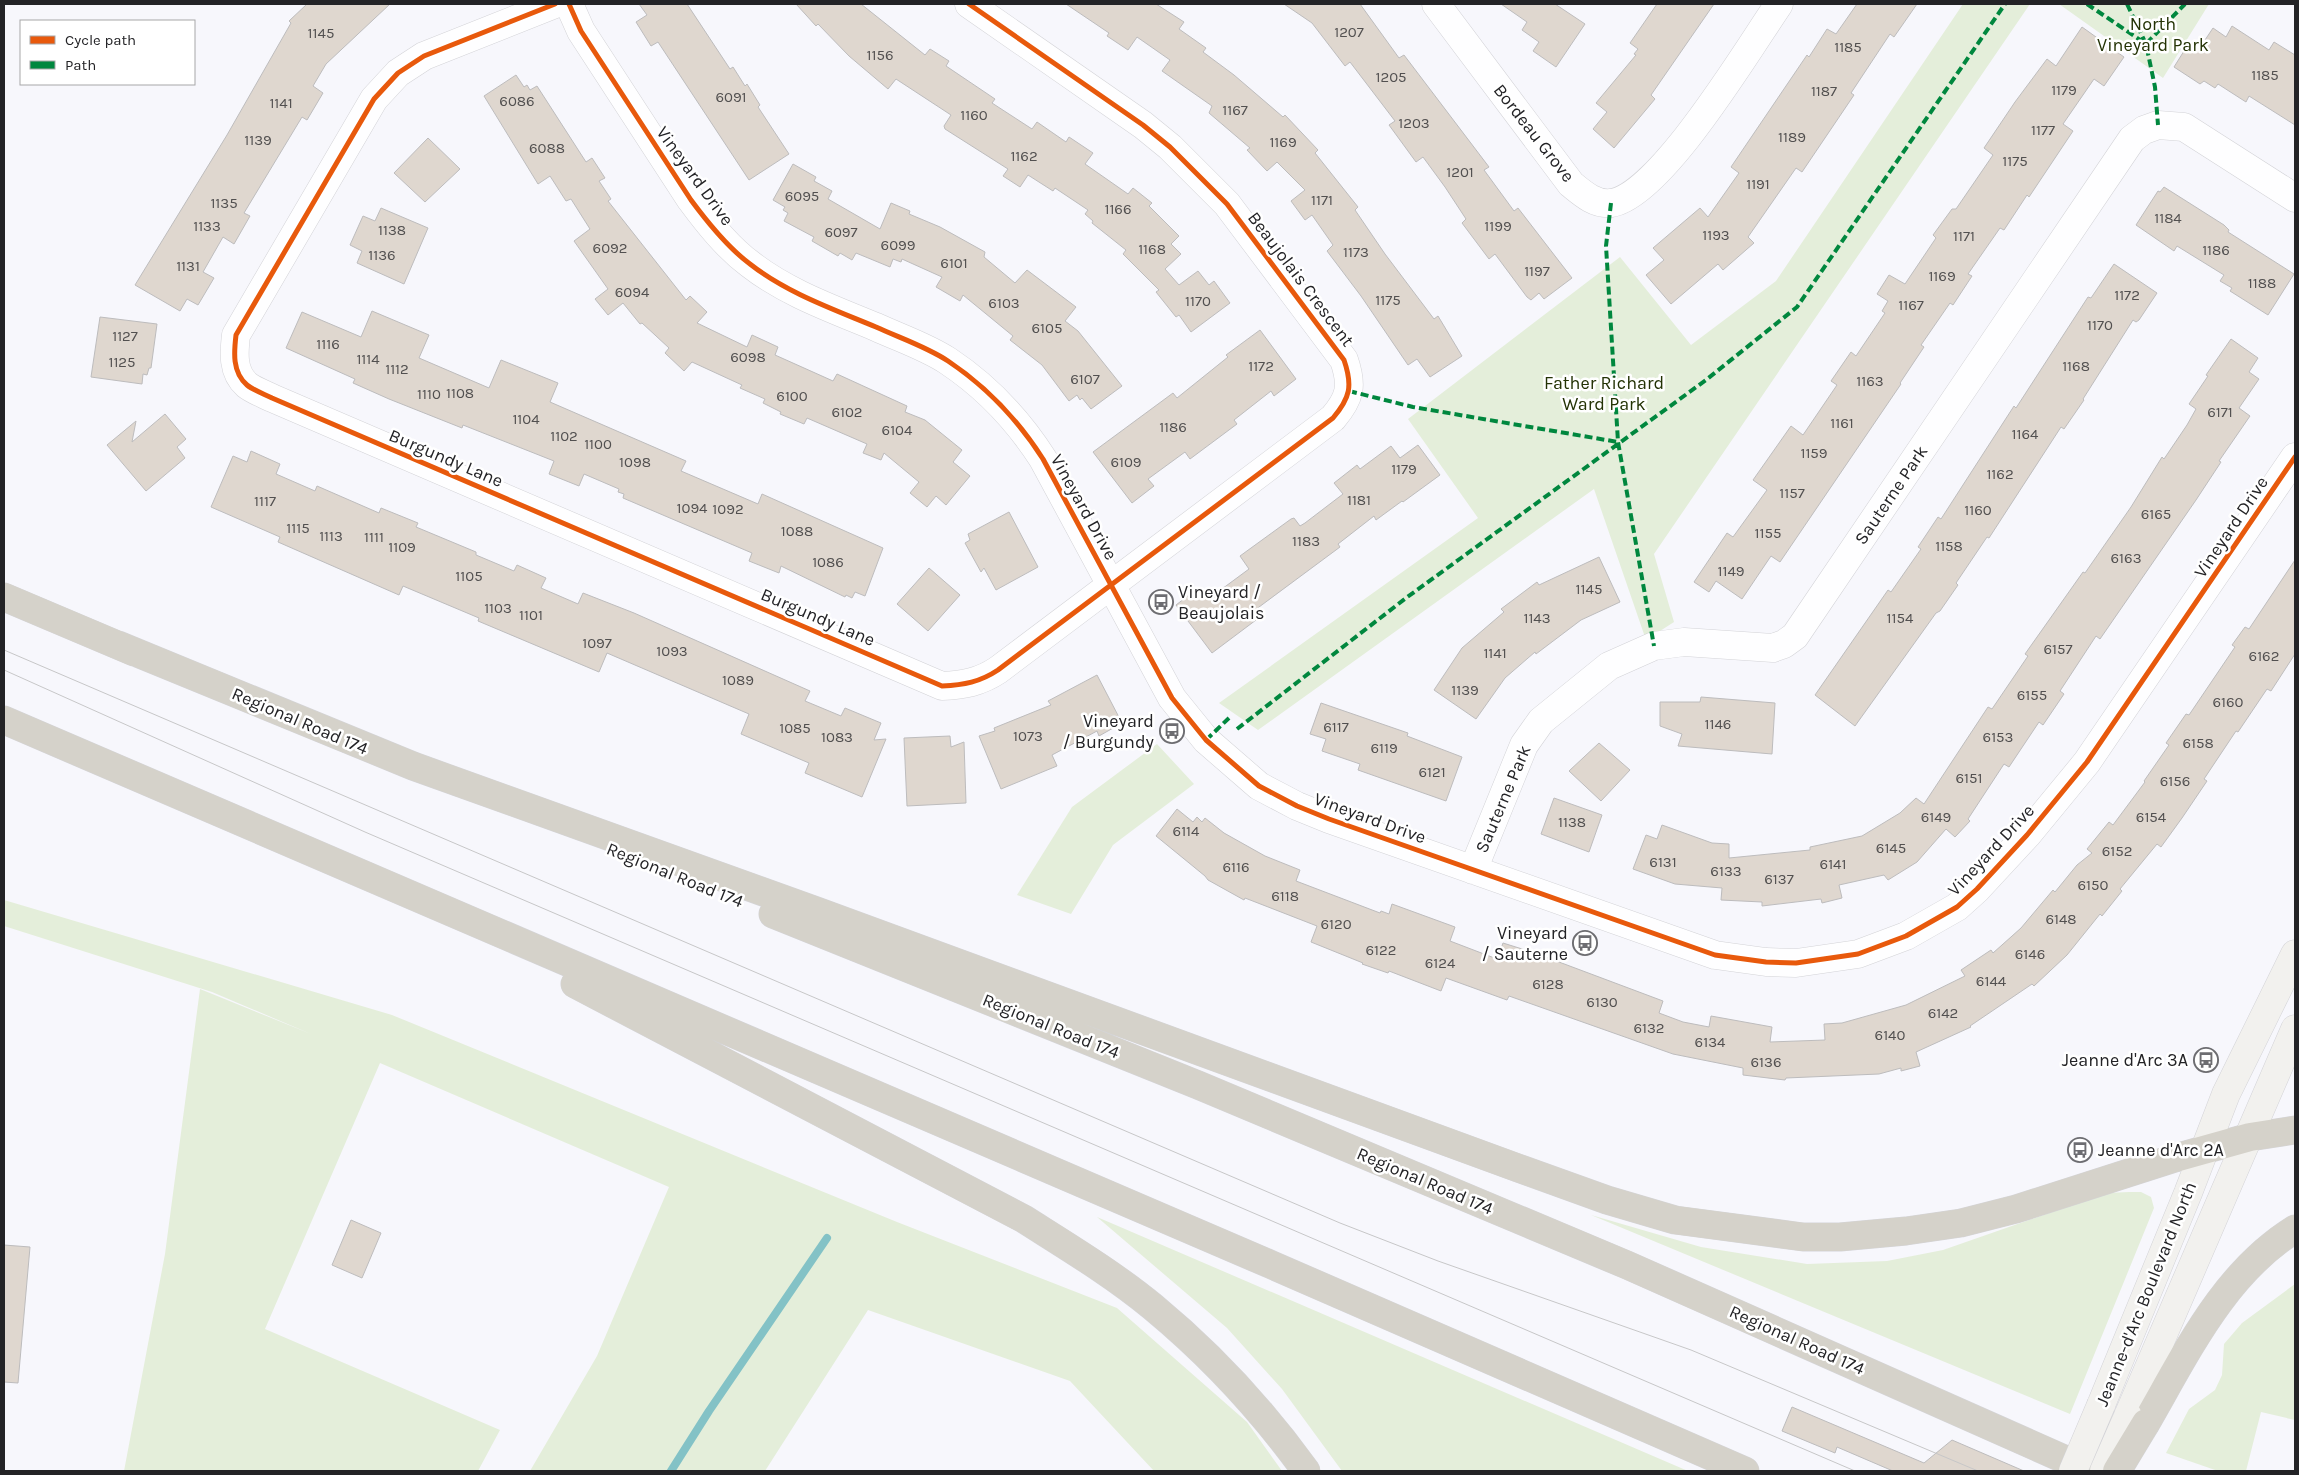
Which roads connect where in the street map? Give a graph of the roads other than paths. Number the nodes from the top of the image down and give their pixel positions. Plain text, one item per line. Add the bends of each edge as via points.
1 (555, 4) edge
2 (569, 4) edge
3 (969, 4) edge
4 (1436, 4) edge
5 (1778, 4) edge
6 (2295, 198) edge
7 (2295, 457) edge
8 (1110, 584) junction
9 (4, 597) edge
10 (127, 649) junction
11 (4, 720) edge
12 (1473, 870) junction
13 (383, 884) junction
14 (2295, 954) edge
15 (2295, 1029) edge
16 (2295, 1130) edge
17 (2250, 1137) junction
18 (2205, 1150) junction
19 (2295, 1229) edge
20 (1765, 1326) junction
21 (2137, 1419) junction
22 (1306, 1471) edge
23 (1745, 1471) edge
24 (2073, 1471) edge
25 (2091, 1471) edge
26 (2104, 1471) edge
27 (2117, 1471) edge
28 (2136, 1471) edge

1 - 8 street, Burgundy Lane via 424,56 398,73 374,99 236,335 234,359 246,385 942,686 985,678
2 - 8 street, Vineyard Drive via 601,63 706,221 750,264 780,284 946,360 980,384 1034,445
3 - 8 street, Beaujolais Crescent via 1170,147 1227,204 1344,360 1349,374 1349,391 1334,418
4 - 5 street, Bordeau Grove via 1571,184 1589,198 1611,203 1637,191 1672,158
6 - 12 street, Sauterne Park via 2184,127 2158,125 2132,139 1795,636 1773,648 1684,642 1654,646 1609,666 1541,721 1524,745
7 - 12 street, Vineyard Drive via 2087,762 1977,889 1957,906 1906,936 1858,954 1826,960 1796,963 1741,960 1706,952
8 - 12 street, Vineyard Drive via 1172,698 1206,740 1259,786 1329,819
9 - 10 highway, Regional Road 174
10 - 18 highway via 413,766 810,908 1527,1172 1675,1220 1803,1237 1906,1232 1980,1218
10 - 20 highway, Regional Road 174 via 449,784 1198,1086
11 - 13 highway
13 - 22 highway via 1032,1224 1153,1307 1201,1350 1254,1402
13 - 23 highway
14 - 18 main road, Jeanne-d'Arc Boulevard North via 2226,1094
15 - 17 main road, Jeanne-d'Arc Boulevard North
16 - 17 highway
17 - 18 highway
17 - 21 main road, Jeanne-d'Arc Boulevard North
18 - 24 main road, Jeanne-d'Arc Boulevard North, bridge
19 - 21 highway via 2244,1269
20 - 25 highway, Regional Road 174
20 - 28 highway
21 - 26 main road, Jeanne-d'Arc Boulevard North, bridge
21 - 27 highway, bridge

